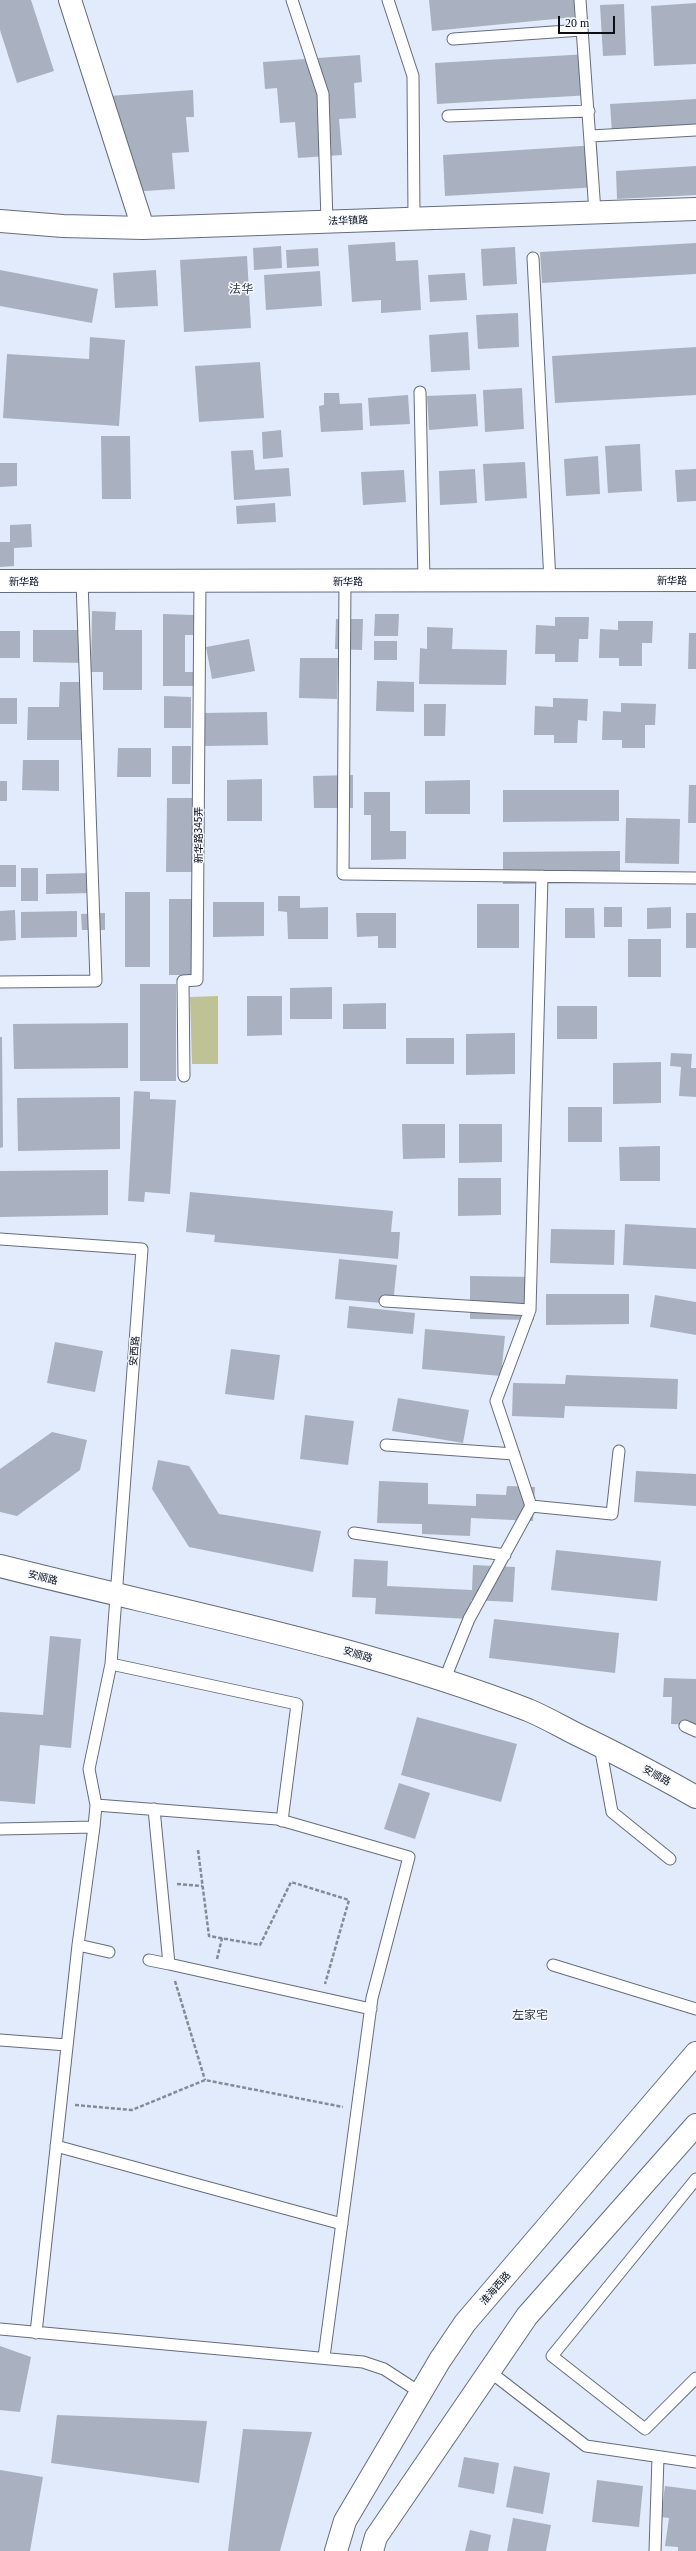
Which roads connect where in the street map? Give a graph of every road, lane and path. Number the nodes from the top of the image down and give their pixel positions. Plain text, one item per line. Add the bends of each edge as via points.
1 (70, 0) edge
2 (292, 0) edge
3 (388, 0) edge
4 (580, 0) edge
5 (582, 30) junction
6 (453, 39) dead end
7 (589, 111) junction
8 (448, 116) dead end
9 (696, 130) edge
10 (591, 136) junction
11 (696, 209) edge
12 (595, 212) junction
13 (414, 217) junction
14 (0, 221) edge
15 (327, 221) junction
16 (143, 228) junction
17 (533, 258) dead end
18 (420, 392) dead end
19 (696, 580) edge
20 (0, 581) edge
21 (82, 581) junction
22 (200, 581) junction
23 (345, 581) junction
24 (424, 581) junction
25 (550, 581) junction
26 (542, 876) junction
27 (696, 878) edge
28 (0, 982) edge
29 (184, 1076) dead end
30 (0, 1239) edge
31 (385, 1301) dead end
32 (530, 1310) junction
33 (386, 1445) dead end
34 (619, 1451) dead end
35 (514, 1454) junction
36 (531, 1506) junction
37 (354, 1533) dead end
38 (504, 1555) junction
39 (0, 1566) edge
40 (114, 1595) junction
41 (111, 1664) junction
42 (444, 1681) junction
43 (685, 1726) dead end
44 (696, 1731) edge
45 (600, 1746) junction
46 (696, 1797) edge
47 (96, 1805) junction
48 (154, 1809) junction
49 (282, 1821) junction
50 (94, 1827) junction
51 (0, 1829) edge
52 (198, 1850) dead end
53 (670, 1859) dead end
54 (175, 1884) dead end
55 (202, 1886) junction
56 (222, 1938) junction
57 (78, 1945) junction
58 (109, 1952) dead end
59 (149, 1960) dead end
60 (170, 1964) junction
61 (554, 1965) dead end
62 (214, 1974) junction
63 (322, 1998) junction
64 (371, 2009) junction
65 (696, 2009) edge
66 (0, 2040) edge
67 (67, 2045) junction
68 (696, 2053) edge
69 (205, 2080) junction
70 (60, 2104) junction
71 (357, 2110) junction
72 (696, 2125) edge
73 (56, 2146) junction
74 (696, 2179) edge
75 (342, 2224) junction
76 (0, 2330) edge
77 (36, 2332) junction
78 (324, 2357) junction
79 (489, 2371) junction
80 (696, 2378) edge
81 (421, 2393) junction
82 (658, 2457) junction
83 (696, 2462) edge
84 (336, 2551) edge
85 (372, 2551) edge
86 (655, 2551) edge

1 - 16 street
2 - 15 lane via 323,94
3 - 13 lane via 413,76
4 - 5 lane
5 - 6 lane
5 - 7 lane
7 - 8 lane
7 - 10 lane
9 - 10 lane
10 - 12 lane
11 - 12 street, 法华镇路
12 - 13 street, 法华镇路
13 - 15 street, 法华镇路
14 - 16 street, 法华镇路
15 - 16 street, 法华镇路
17 - 25 lane
18 - 24 lane
19 - 25 street, 新华路
20 - 21 street, 新华路
21 - 22 street, 新华路
21 - 28 lane via 96,981
22 - 23 street, 新华路
22 - 29 lane, 新华路345弄 via 197,980 183,981
23 - 24 street, 新华路
23 - 26 lane via 343,874
24 - 25 street, 新华路
26 - 27 lane
26 - 32 lane
30 - 40 lane, 安西路 via 142,1249
31 - 32 lane
32 - 35 lane via 496,1401
33 - 35 lane
34 - 36 lane via 612,1514
35 - 36 lane
36 - 38 lane
37 - 38 lane
38 - 42 lane via 469,1619
39 - 40 street, 安顺路
40 - 41 lane
40 - 42 street, 安顺路 via 283,1633
41 - 47 lane via 89,1769
41 - 49 lane via 297,1704
42 - 45 street, 安顺路 via 530,1711
43 - 44 lane
45 - 46 street, 安顺路
45 - 53 lane via 612,1812
47 - 48 lane
47 - 50 lane
48 - 49 lane
48 - 60 lane
49 - 64 lane via 409,1857
50 - 51 lane
50 - 57 lane
52 - 55 path
54 - 55 path
55 - 56 path via 209,1936
56 - 62 path
56 - 63 path via 260,1945 291,1882 349,1900
57 - 58 lane
57 - 67 lane
59 - 60 lane
60 - 62 lane
60 - 69 path
61 - 65 lane
62 - 63 lane
63 - 64 lane
64 - 71 lane
66 - 67 lane
67 - 70 lane
68 - 81 street, 淮海西路 via 465,2323
69 - 70 path via 132,2110
69 - 71 path
70 - 73 lane
71 - 75 lane
72 - 79 street via 527,2316
73 - 75 lane
73 - 77 lane
74 - 80 lane via 552,2356 645,2429
75 - 78 lane
76 - 77 lane
77 - 78 lane
78 - 81 lane via 362,2362 384,2369
79 - 82 lane via 586,2446
79 - 85 street via 376,2537
81 - 84 street, 淮海西路 via 345,2521
82 - 83 lane
82 - 86 lane

